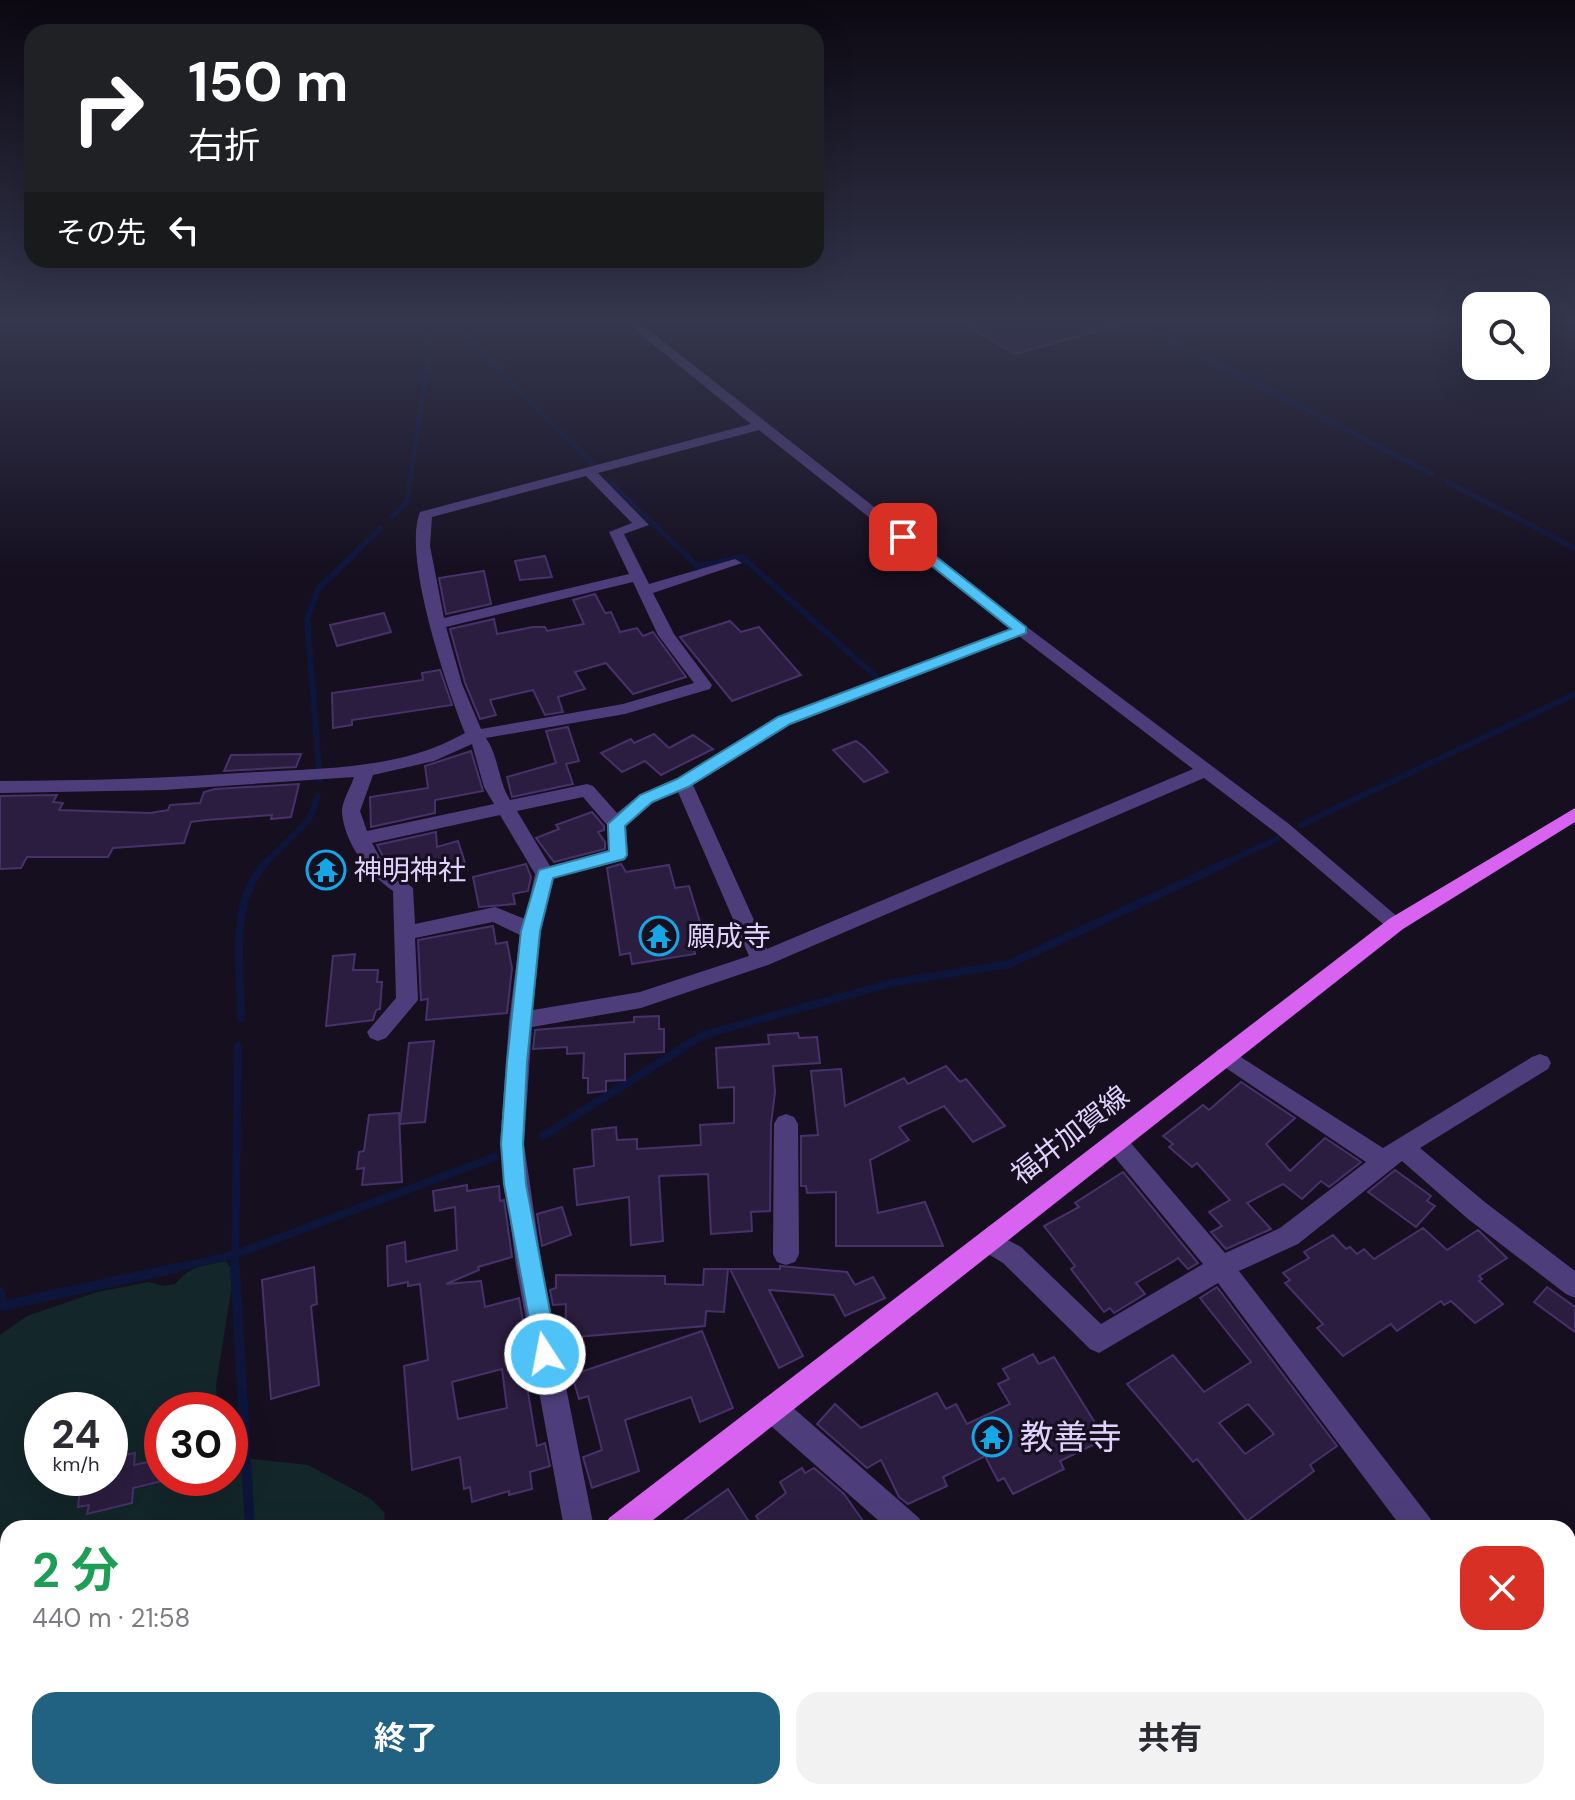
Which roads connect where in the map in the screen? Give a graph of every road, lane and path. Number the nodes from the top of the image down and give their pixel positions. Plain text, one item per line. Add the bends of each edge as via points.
1 (734, 404) edge
2 (761, 425) junction
3 (588, 470) junction
4 (735, 563) dead end
5 (639, 584) junction
6 (437, 624) junction
7 (1021, 630) junction
8 (475, 735) junction
9 (366, 770) junction
10 (1204, 771) junction
11 (683, 783) junction
12 (0, 787) edge
13 (507, 810) junction
14 (1575, 814) edge
15 (616, 824) junction
16 (360, 839) junction
17 (545, 874) junction
18 (1396, 924) junction
19 (531, 931) junction
20 (405, 933) junction
21 (761, 960) junction
22 (520, 1021) junction
23 (378, 1032) dead end
24 (1225, 1056) junction
25 (1540, 1063) dead end
26 (786, 1124) dead end
27 (1116, 1142) junction
28 (1393, 1154) junction
29 (989, 1241) junction
30 (786, 1254) dead end
31 (1221, 1267) junction
32 (1575, 1286) edge
33 (773, 1409) junction
34 (578, 1520) edge
35 (629, 1520) edge
36 (900, 1520) edge
37 (1414, 1520) edge

1 - 2 street
2 - 3 street
2 - 7 street
3 - 5 street via 642,525 616,532
3 - 6 street via 425,515 423,546
4 - 5 street
5 - 6 street
5 - 8 street via 666,635 704,685 625,709
6 - 8 street
7 - 10 street
7 - 11 street via 784,721
8 - 9 street via 457,747
8 - 13 street
9 - 12 street via 80,788
9 - 16 street via 351,811
10 - 18 street via 1282,828
10 - 21 street
11 - 15 street via 646,799
11 - 21 street
13 - 15 street via 587,790
13 - 16 street
13 - 17 street
14 - 18 main road, 福井加賀線
15 - 17 street via 618,855
16 - 20 street via 377,870 403,888
17 - 19 street
18 - 24 main road, 福井加賀線
19 - 20 street via 495,914
19 - 22 street
20 - 23 street via 407,1000
21 - 22 street via 641,1000
22 - 34 street via 512,1144 515,1184
24 - 27 main road, 福井加賀線
24 - 28 street
25 - 28 street
26 - 30 street
27 - 29 main road, 福井加賀線
27 - 31 street
28 - 31 street via 1289,1236
28 - 32 street
29 - 31 street via 1012,1255 1099,1340
29 - 33 main road, 福井加賀線
31 - 37 street
33 - 35 main road, 福井加賀線
33 - 36 street

